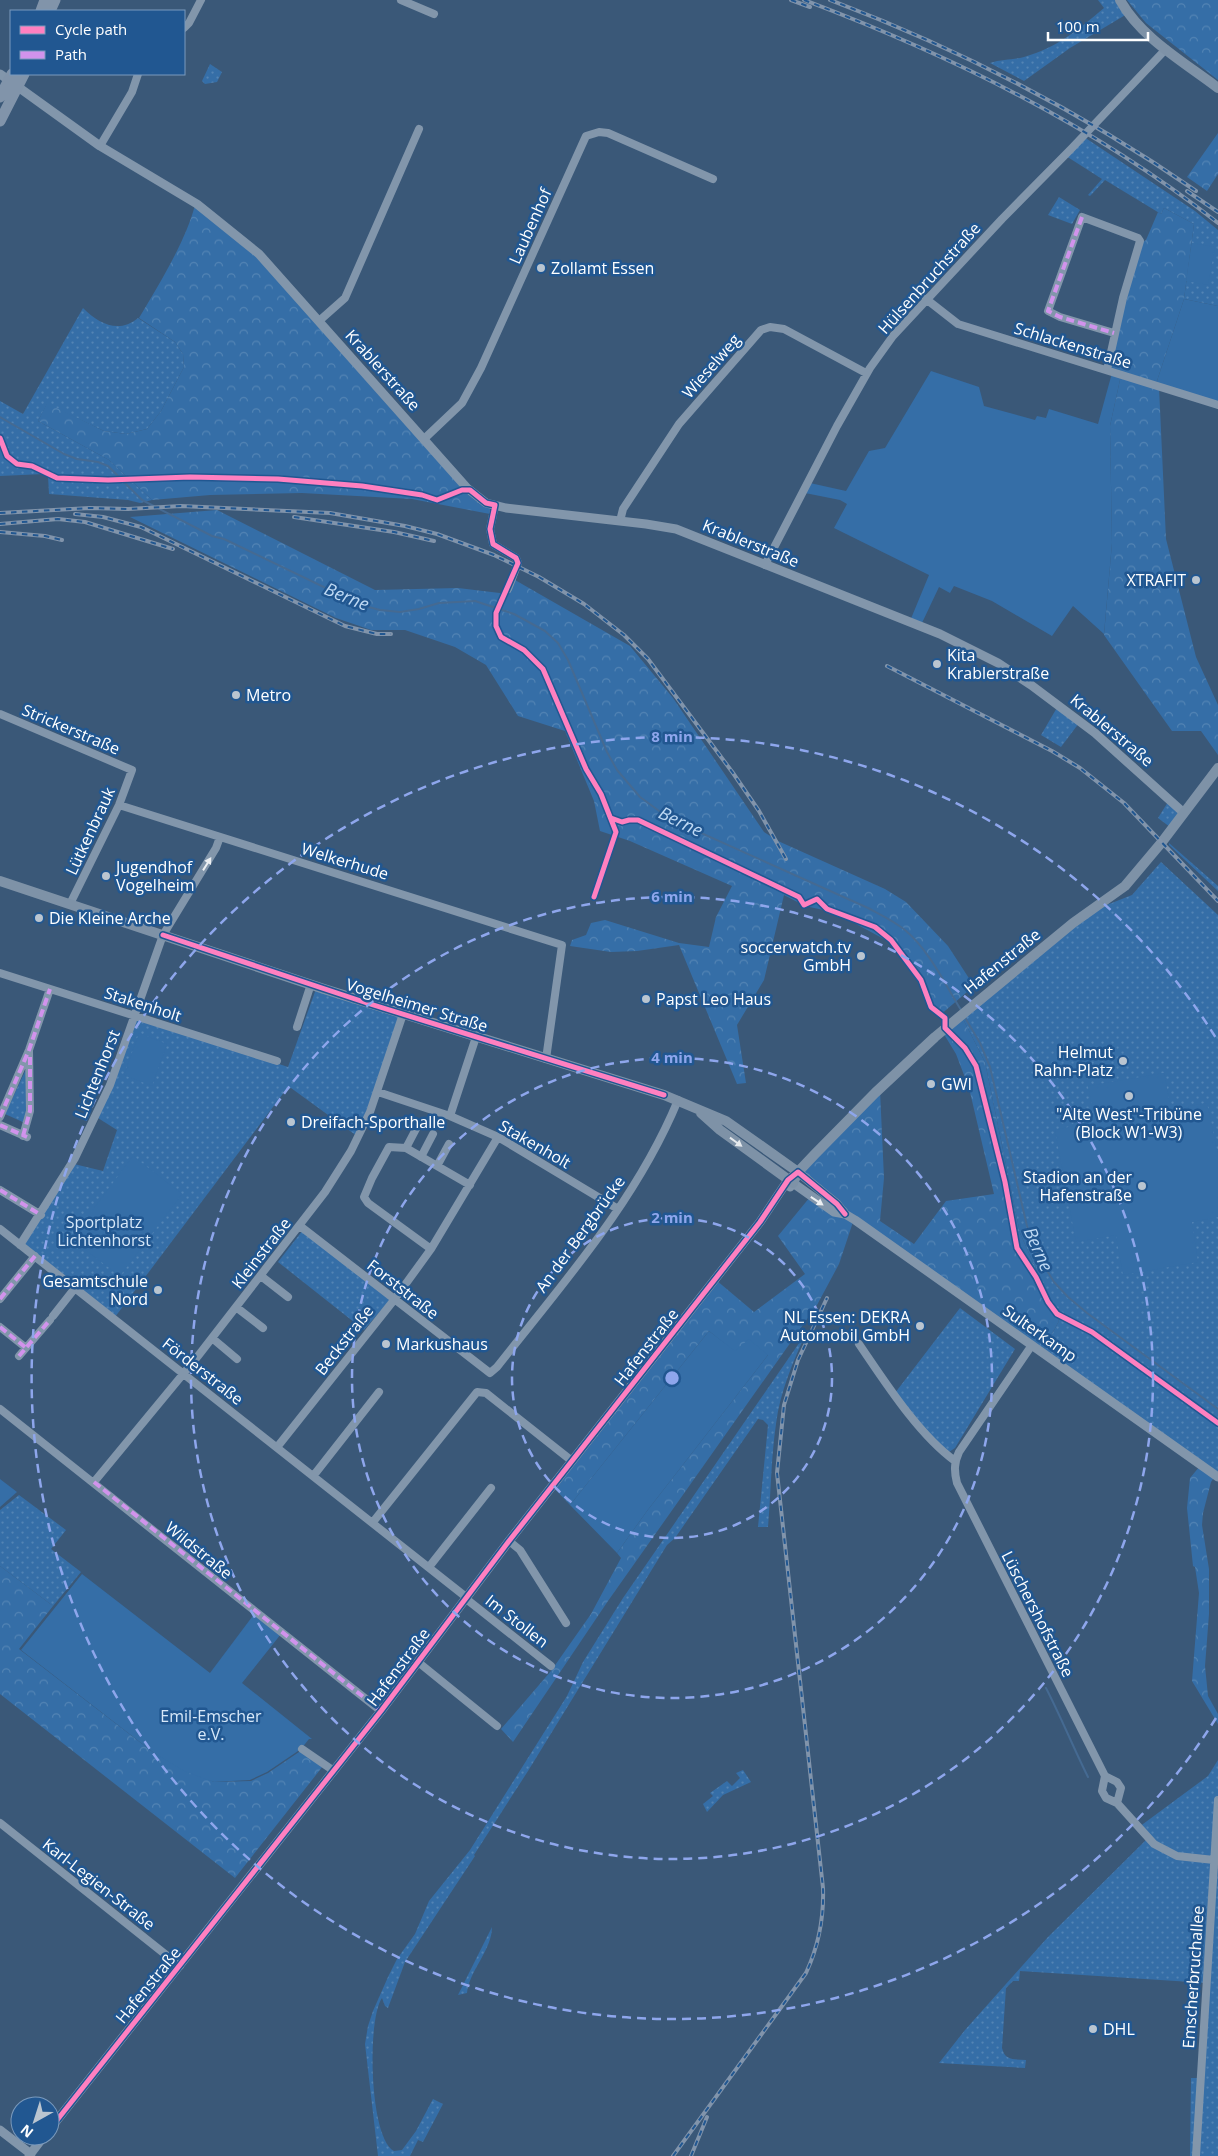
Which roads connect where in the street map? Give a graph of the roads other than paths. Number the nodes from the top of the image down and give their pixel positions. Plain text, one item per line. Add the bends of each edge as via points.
1 (201, 0) edge
2 (401, 0) edge
3 (1120, 0) edge
4 (434, 14) dead end
5 (185, 27) edge
6 (1166, 49) junction
7 (138, 75) edge
8 (10, 79) edge
9 (1218, 88) edge
10 (0, 97) edge
11 (0, 121) edge
12 (419, 129) dead end
13 (100, 146) junction
14 (713, 179) dead end
15 (926, 299) junction
16 (319, 321) junction
17 (1114, 334) junction
18 (1107, 370) junction
19 (866, 374) junction
20 (1218, 405) edge
21 (424, 439) junction
22 (495, 505) junction
23 (620, 521) junction
24 (765, 565) junction
25 (508, 589) dead end
26 (0, 714) edge
27 (1218, 768) edge
28 (132, 770) joint
29 (119, 805) junction
30 (1184, 813) junction
31 (220, 837) junction
32 (0, 881) edge
33 (70, 904) junction
34 (163, 935) junction
35 (0, 973) edge
36 (311, 984) junction
37 (50, 989) junction
38 (403, 1014) junction
39 (135, 1016) junction
40 (297, 1026) dead end
41 (476, 1037) junction
42 (29, 1050) junction
43 (546, 1058) junction
44 (277, 1061) dead end
45 (378, 1092) junction
46 (678, 1100) junction
47 (699, 1111) junction
48 (450, 1116) junction
49 (0, 1117) edge
50 (0, 1126) edge
51 (416, 1129) dead end
52 (433, 1134) dead end
53 (498, 1137) junction
54 (449, 1144) dead end
55 (406, 1148) junction
56 (421, 1157) junction
57 (437, 1166) junction
58 (798, 1172) junction
59 (791, 1182) junction
60 (470, 1185) junction
61 (0, 1190) edge
62 (618, 1209) junction
63 (845, 1214) junction
64 (40, 1215) junction
65 (300, 1226) junction
66 (0, 1229) edge
67 (20, 1245) junction
68 (431, 1249) junction
69 (35, 1256) junction
70 (261, 1276) junction
71 (75, 1288) junction
72 (288, 1297) dead end
73 (0, 1299) edge
74 (394, 1300) junction
75 (236, 1307) junction
76 (0, 1327) edge
77 (263, 1328) dead end
78 (212, 1338) junction
79 (859, 1344) dead end
80 (1032, 1346) junction
81 (25, 1347) junction
82 (19, 1356) dead end
83 (237, 1358) dead end
84 (184, 1372) junction
85 (490, 1374) joint
86 (379, 1392) dead end
87 (0, 1409) edge
88 (278, 1446) junction
89 (572, 1461) junction
90 (955, 1462) junction
91 (314, 1476) junction
92 (1218, 1477) edge
93 (94, 1482) junction
94 (491, 1488) dead end
95 (373, 1522) junction
96 (509, 1541) junction
97 (429, 1567) junction
98 (466, 1597) junction
99 (566, 1622) dead end
100 (418, 1662) junction
101 (551, 1666) dead end
102 (381, 1711) junction
103 (497, 1726) dead end
104 (302, 1749) dead end
105 (334, 1771) junction
106 (1105, 1776) junction
107 (1218, 1800) edge
108 (1117, 1803) junction
109 (0, 1823) edge
110 (1214, 1860) junction
111 (180, 1966) junction
112 (60, 2116) edge
113 (0, 2130) edge
114 (30, 2155) edge
115 (1196, 2156) edge

1 - 5 street
2 - 4 street
3 - 6 main road via 1140,27
6 - 9 main road
6 - 15 street, Hülsenbruchstraße
7 - 13 street via 132,92
8 - 10 main road
8 - 11 main road
8 - 13 street, Krablerstraße
12 - 16 street via 345,298
13 - 16 street, Krablerstraße via 186,197 232,231 259,254
14 - 21 street, Laubenhof via 608,133 586,136 462,403
15 - 18 street, Schlackenstraße via 958,324
15 - 19 street, Hülsenbruchstraße via 893,336
16 - 21 street, Krablerstraße
17 - 17 street via 1140,241 1082,216 1048,312
17 - 18 street
18 - 20 street, Schlackenstraße
19 - 23 street, Wieselweg via 784,329 770,327 761,330 673,433 623,509
19 - 24 street, Hülsenbruchstraße
21 - 22 street, Krablerstraße via 470,490
22 - 23 street, Krablerstraße
22 - 25 street via 490,529 493,544 516,558 518,563
23 - 24 street, Krablerstraße via 676,529
24 - 30 street, Krablerstraße via 940,634 998,663 1095,733
26 - 28 street, Strickerstraße
27 - 30 main road, Hafenstraße
28 - 29 street, Lütkenbrauk
29 - 31 street, Welkerhude
29 - 33 street, Lütkenbrauk
30 - 58 main road, Hafenstraße via 1125,886 1073,923 958,1017 875,1093
34 -> 31 street, Lichtenhorst
31 - 43 street, Welkerhude via 562,945
32 - 33 main road, Vogelheimer Straße
33 - 34 main road, Vogelheimer Straße
34 - 36 main road, Vogelheimer Straße
34 - 39 street, Lichtenhorst
35 - 37 street, Stakenholt
36 - 38 main road, Vogelheimer Straße
36 - 40 street
37 - 39 street, Stakenholt
37 - 42 street
38 - 41 main road, Vogelheimer Straße
38 - 45 street, Kleinstraße
39 - 44 street, Stakenholt
39 - 64 street, Lichtenhorst via 110,1085 82,1144
41 - 43 main road, Vogelheimer Straße
41 - 48 street
42 - 49 street
42 - 50 street via 30,1111 25,1136
43 - 46 main road, Vogelheimer Straße
45 - 48 street, Stakenholt
45 - 65 street, Kleinstraße via 351,1151
46 - 47 main road, Vogelheimer Straße
46 - 62 street, An der Bergbrücke
47 - 58 main road, Vogelheimer Straße via 726,1121
47 -> 59 main road, Vogelheimer Straße
48 - 53 street, Stakenholt
51 - 55 street
52 - 56 street
53 - 60 street, Beckstraße
53 - 62 street, Stakenholt
54 - 57 street
55 - 56 street
55 - 68 street via 389,1147 364,1197
56 - 57 street
57 - 60 street
58 - 59 main road, Hafenstraße
58 - 63 street, Sulterkamp
59 -> 63 street, Sulterkamp via 834,1212
59 - 89 street, Hafenstraße
60 - 68 street, Beckstraße
61 - 64 street
62 - 85 street, An der Bergbrücke
63 - 80 street, Sulterkamp
64 - 67 street, Lichtenhorst
65 - 70 street, Kleinstraße
65 - 74 street, Forststraße
66 - 67 street, Förderstraße
67 - 69 street, Förderstraße
68 - 74 street, Beckstraße
69 - 71 street, Förderstraße
69 - 73 street
70 - 72 street
70 - 75 street, Kleinstraße
71 - 81 street
71 - 84 street, Förderstraße
74 - 85 street, Forststraße
74 - 88 street, Beckstraße
75 - 77 street
75 - 78 street, Kleinstraße
76 - 81 street
78 - 83 street
78 - 84 street, Kleinstraße
79 - 90 street via 941,1452
80 - 90 street
80 - 92 street, Sulterkamp
81 - 82 street
84 - 88 street, Förderstraße
84 - 93 street, Kleinstraße
86 - 91 street
87 - 93 street, Wildstraße
88 - 91 street, Förderstraße
89 - 95 street via 483,1392 477,1392
89 - 96 street, Hafenstraße
90 - 106 street, Lüschershofstraße via 957,1483
91 - 95 street, Förderstraße
93 - 102 street, Wildstraße
94 - 97 street
95 - 97 street, Förderstraße
96 - 98 street, Hafenstraße
96 - 99 street via 520,1550
97 - 98 street, Förderstraße
98 - 100 street, Hafenstraße
98 - 101 street, Im Stollen
100 - 102 street, Hafenstraße
100 - 103 street, Hafenstraße
102 - 105 street, Hafenstraße
104 - 105 street
105 - 111 street, Hafenstraße
106 - 108 street, Lüschershofstraße via 1102,1791 1106,1798
106 - 108 street, Lüschershofstraße via 1121,1788
107 - 110 street, Emscherbruchallee
108 - 110 street, Lüschershofstraße via 1162,1849 1186,1858
109 - 111 street, Karl-Legien-Straße
110 - 115 street, Emscherbruchallee
111 - 112 street, Hafenstraße
113 - 114 street

